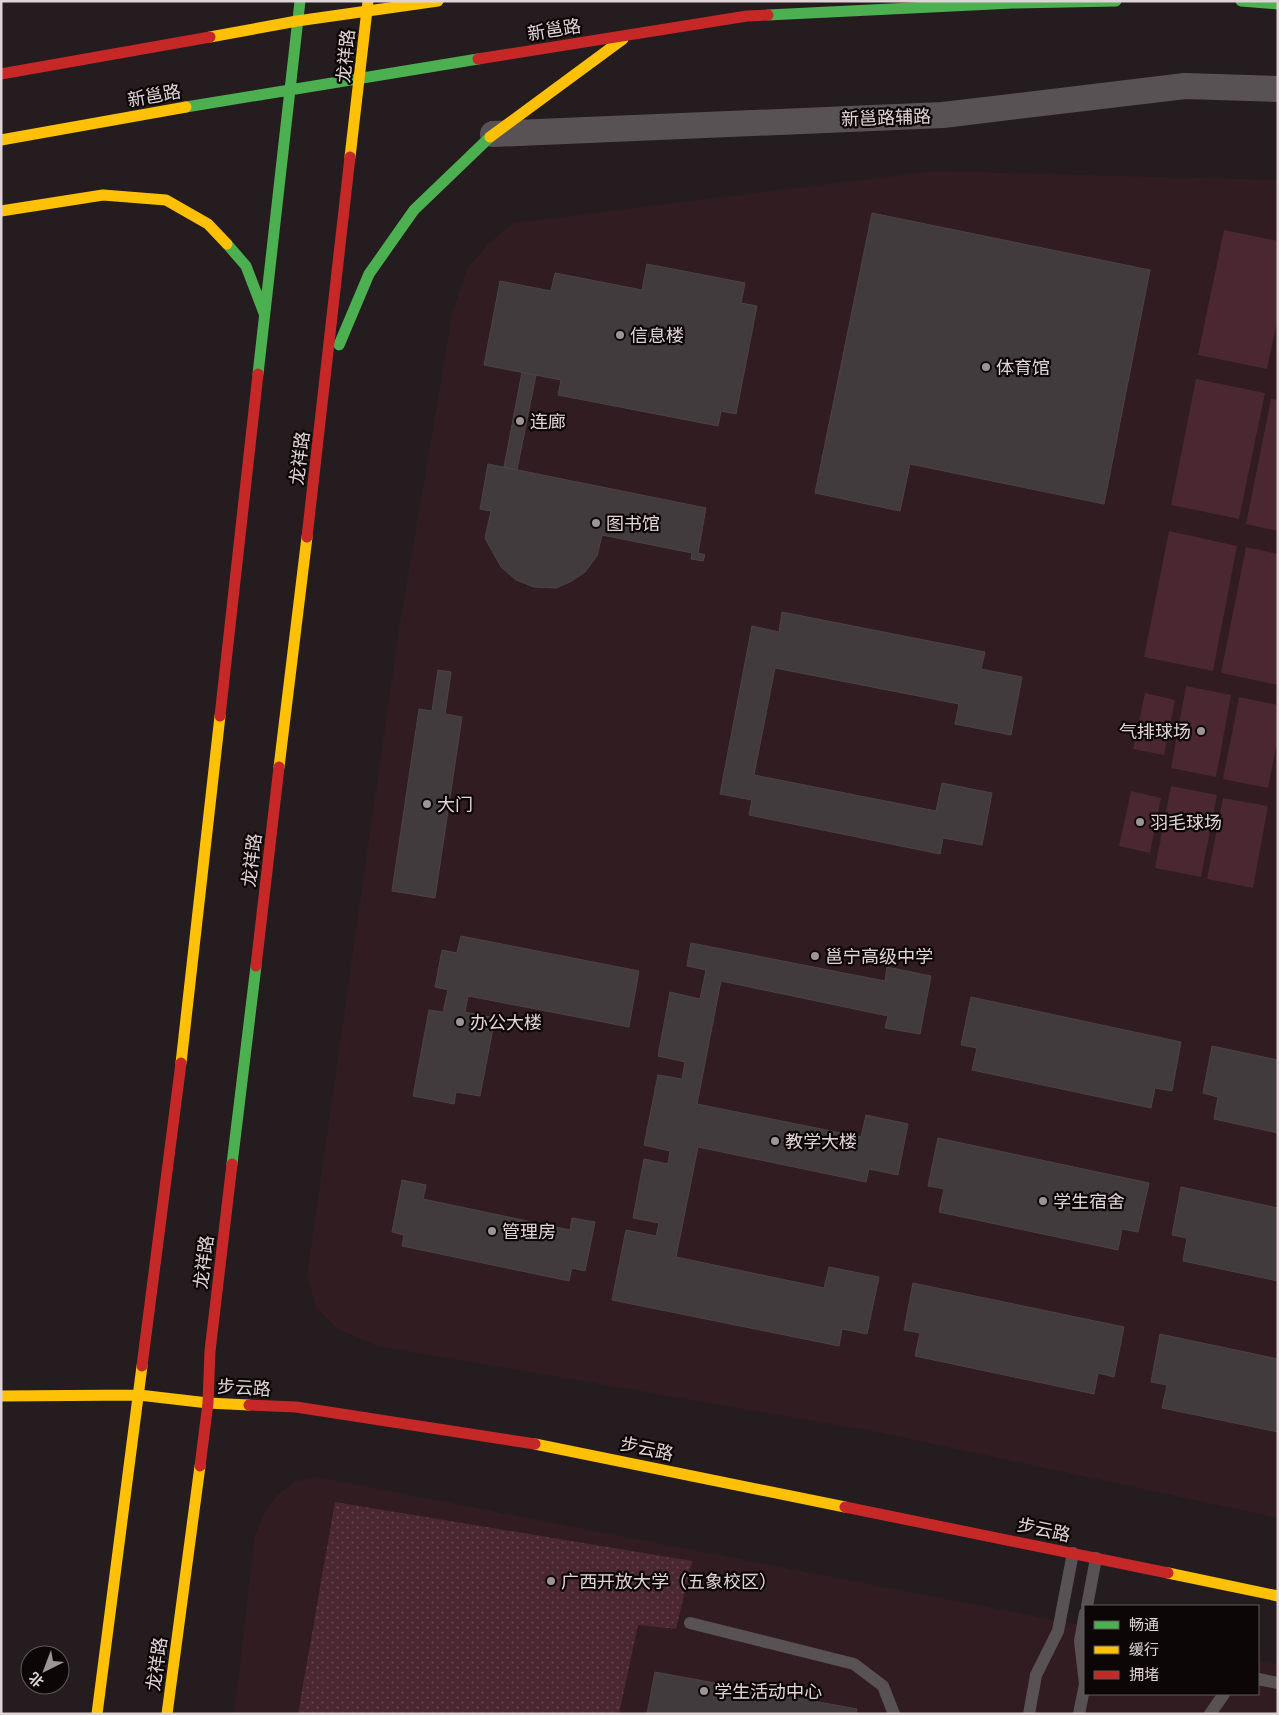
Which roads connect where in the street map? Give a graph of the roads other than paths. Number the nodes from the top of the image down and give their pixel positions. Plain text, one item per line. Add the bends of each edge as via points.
1 (300, 1) edge
2 (438, 1) edge
3 (1116, 1) edge
4 (1241, 1) edge
5 (1278, 4) edge
6 (367, 6) edge
7 (297, 21) junction
8 (628, 35) junction
9 (1, 74) edge
10 (360, 78) junction
11 (291, 89) junction
12 (1278, 89) edge
13 (493, 134) junction
14 (1, 140) edge
15 (1, 212) edge
16 (266, 316) junction
17 (326, 374) junction
18 (139, 1395) junction
19 (1, 1396) edge
20 (208, 1403) junction
21 (1074, 1554) junction
22 (1096, 1558) junction
23 (1278, 1596) edge
24 (1086, 1605) edge
25 (1084, 1619) edge
26 (690, 1623) dead end
27 (1084, 1675) edge
28 (1259, 1679) edge
29 (1278, 1683) edge
30 (1084, 1689) edge
31 (1223, 1695) edge
32 (97, 1714) edge
33 (167, 1714) edge
34 (894, 1714) edge
35 (1029, 1714) edge
36 (1079, 1714) edge
37 (1210, 1714) edge

1 - 7 main road
2 - 6 main road
3 - 8 main road, 新邕路 via 747,16
4 - 5 main road
6 - 7 main road
6 - 10 main road, 龙祥路
7 - 9 main road
7 - 11 main road
8 - 10 main road, 新邕路
8 - 13 main road
10 - 11 main road, 新邕路
10 - 17 main road, 龙祥路
11 - 14 main road, 新邕路
11 - 16 main road
12 - 13 street, 新邕路辅路 via 1185,86 943,115
13 - 17 main road via 414,210 369,274
15 - 16 main road via 103,195 166,200 208,224 246,266
16 - 18 main road via 175,1116
17 - 20 main road, 龙祥路 via 212,1332
18 - 19 main road, 步云路
18 - 20 main road, 步云路
18 - 32 main road
20 - 21 main road, 步云路 via 296,1407 571,1450
20 - 33 main road, 龙祥路
21 - 22 main road, 步云路
21 - 35 lane via 1058,1631 1036,1676
22 - 23 main road, 步云路
22 - 24 lane
25 - 27 lane via 1080,1641
26 - 34 lane via 854,1664 883,1686
28 - 29 lane
30 - 36 lane
31 - 37 lane

